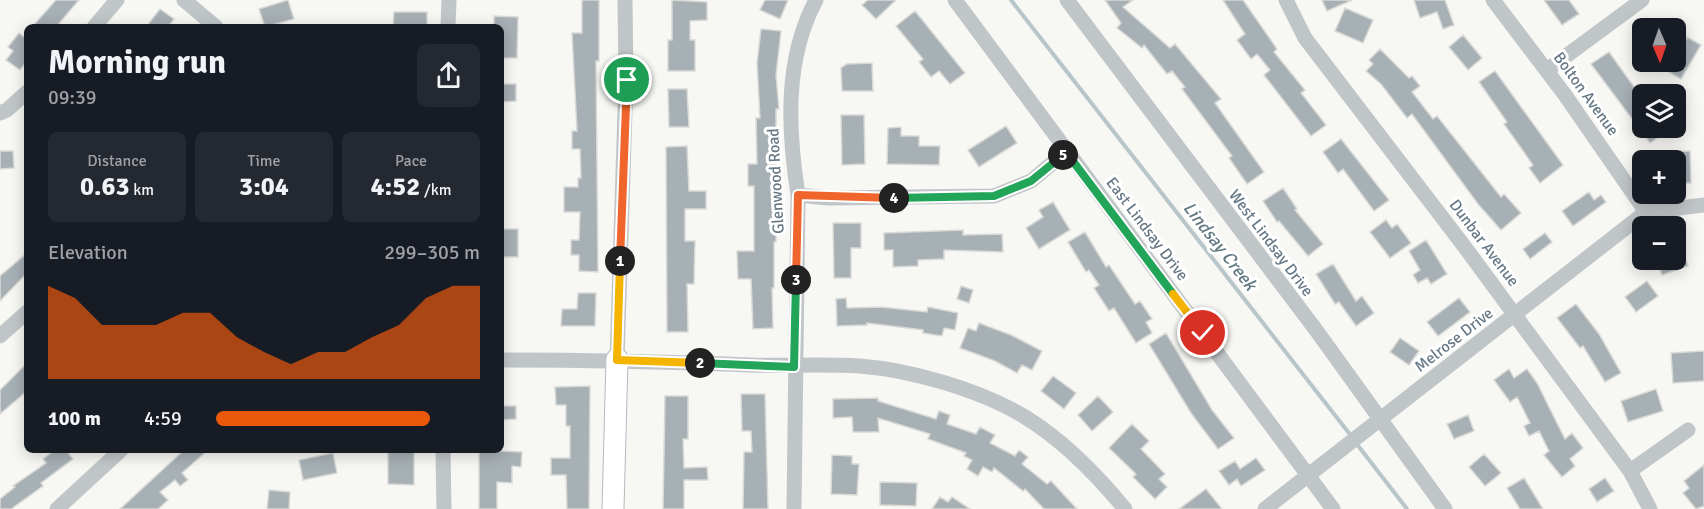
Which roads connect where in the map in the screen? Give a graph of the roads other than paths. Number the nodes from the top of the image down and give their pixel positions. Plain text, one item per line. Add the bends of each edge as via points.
1 (117, 0) edge
2 (184, 0) edge
3 (449, 0) edge
4 (625, 0) edge
5 (816, 0) edge
6 (955, 0) edge
7 (1067, 0) edge
8 (1287, 0) edge
9 (1493, 0) edge
10 (1641, 0) edge
11 (97, 24) edge
12 (212, 24) edge
13 (448, 24) edge
14 (1547, 70) junction
15 (24, 95) edge
16 (0, 113) edge
17 (1066, 152) junction
18 (798, 195) junction
19 (1704, 205) edge
20 (1646, 212) junction
21 (24, 315) edge
22 (1515, 315) junction
23 (0, 336) edge
24 (504, 360) edge
25 (617, 360) junction
26 (794, 367) junction
27 (1374, 425) junction
28 (1688, 430) dead end
29 (119, 453) edge
30 (443, 453) edge
31 (1630, 471) junction
32 (1308, 478) junction
33 (57, 509) edge
34 (444, 509) edge
35 (613, 509) edge
36 (794, 509) edge
37 (1125, 509) edge
38 (1265, 509) edge
39 (1333, 509) edge
40 (1444, 509) edge
41 (1650, 509) edge

1 - 11 street
2 - 12 street
3 - 13 street
4 - 25 street via 627,80
5 - 18 street, Glenwood Road via 791,80 791,148
6 - 17 street, East Lindsay Drive
7 - 27 street, West Lindsay Drive
8 - 22 street, Dunbar Avenue via 1305,38
9 - 14 street, Bolton Avenue
10 - 14 street
14 - 20 street, Bolton Avenue
15 - 16 street
17 - 18 street via 1031,181 994,196
17 - 32 street, East Lindsay Drive
18 - 26 street, Glenwood Road
19 - 20 street
20 - 22 street, Melrose Drive
21 - 23 street
22 - 27 street, Melrose Drive
22 - 31 street, Dunbar Avenue
24 - 25 street
25 - 26 street
25 - 35 street
26 - 36 street, Glenwood Road
26 - 37 street via 861,366 933,380 986,398 1024,417 1059,442
27 - 32 street, Melrose Drive
27 - 40 street, West Lindsay Drive
28 - 31 street
29 - 33 street
30 - 34 street
31 - 41 street, Dunbar Avenue
32 - 38 street, Melrose Drive
32 - 39 street, East Lindsay Drive

